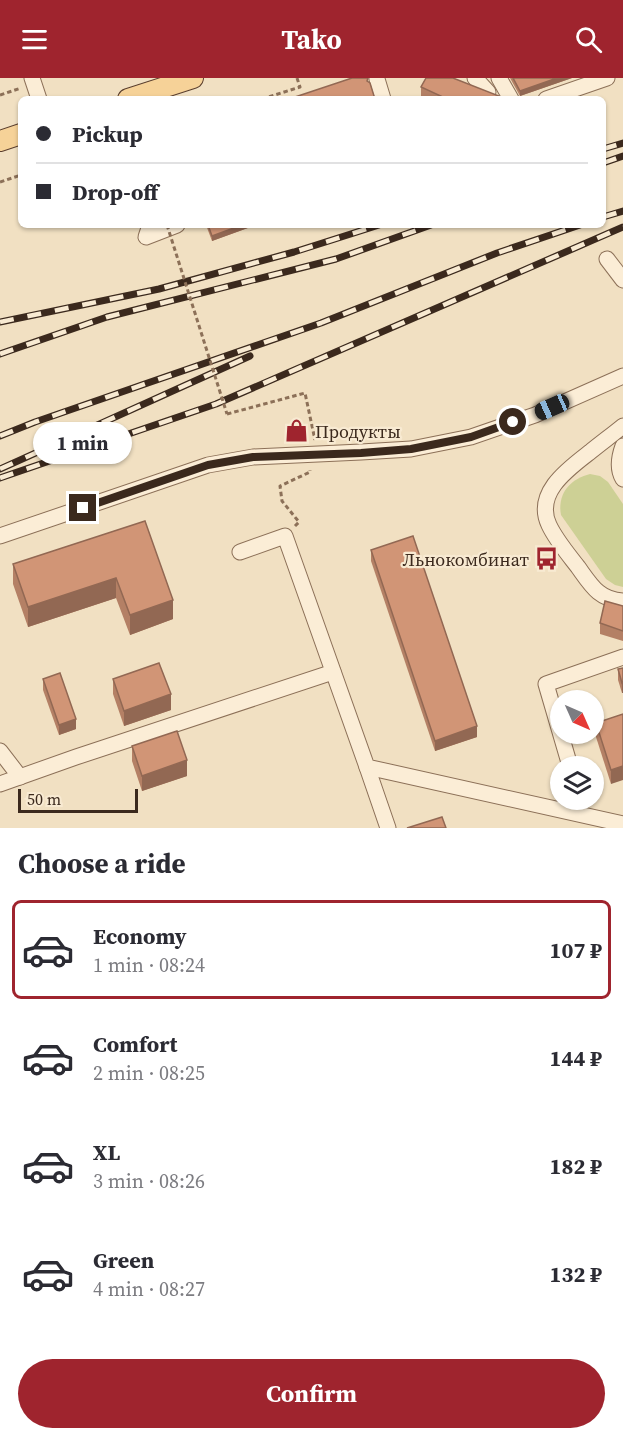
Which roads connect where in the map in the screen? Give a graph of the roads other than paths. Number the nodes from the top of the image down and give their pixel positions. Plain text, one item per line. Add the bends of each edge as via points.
1 (32, 78) edge
2 (475, 78) edge
3 (499, 78) edge
4 (607, 78) edge
5 (187, 79) edge
6 (377, 79) edge
7 (157, 83) edge
8 (488, 92) edge
9 (38, 96) edge
10 (138, 96) edge
11 (381, 96) edge
12 (509, 96) edge
13 (555, 96) edge
14 (18, 135) edge
15 (0, 141) edge
16 (149, 228) edge
17 (169, 228) edge
18 (607, 259) dead end
19 (622, 278) edge
20 (623, 376) edge
21 (623, 426) edge
22 (623, 446) edge
23 (623, 479) edge
24 (0, 536) edge
25 (240, 552) dead end
26 (623, 601) edge
27 (623, 657) edge
28 (333, 672) junction
29 (0, 751) edge
30 (567, 756) edge
31 (367, 767) junction
32 (20, 777) junction
33 (0, 784) edge
34 (583, 810) edge
35 (585, 816) junction
36 (623, 824) edge
37 (388, 828) edge

1 - 9 street
2 - 8 street
3 - 12 street
4 - 13 street
5 - 7 main road
6 - 11 street
7 - 10 main road
14 - 15 main road
16 - 17 street via 146,237
18 - 19 street
20 - 24 street via 535,415 471,437 411,449 253,457 208,465
21 - 26 street via 556,481 546,510 549,524 593,589 606,598
22 - 23 street via 619,465
25 - 28 street via 285,536
27 - 30 street via 546,684
28 - 31 street
28 - 32 street
29 - 32 street
31 - 35 street
31 - 37 street
32 - 33 street
34 - 35 street
35 - 36 street

